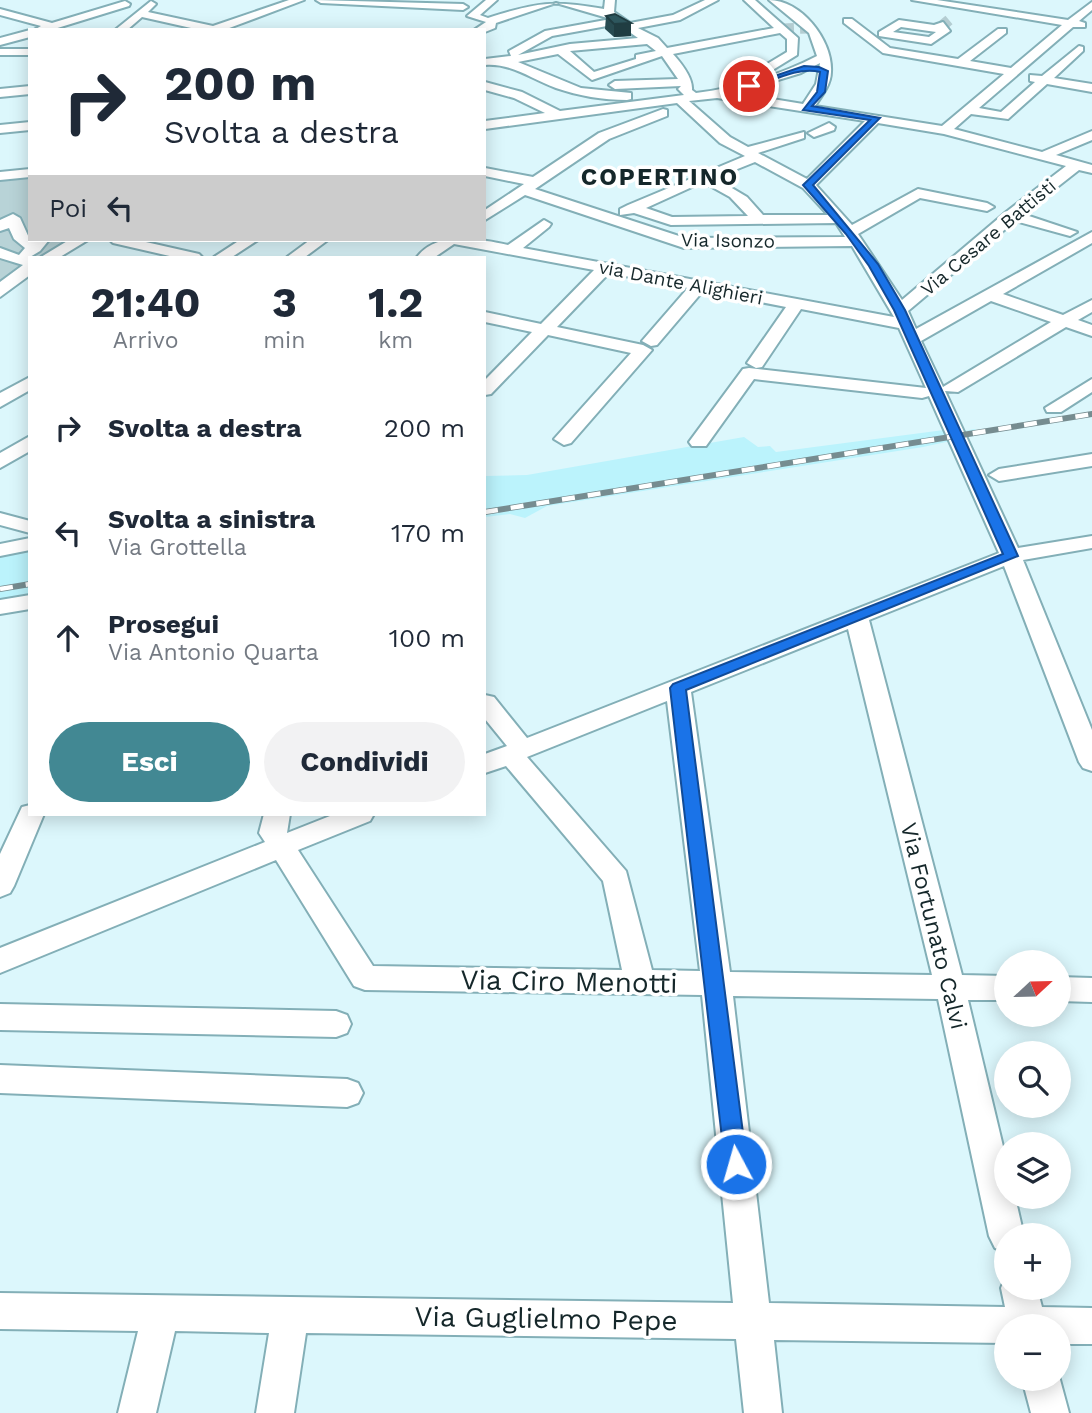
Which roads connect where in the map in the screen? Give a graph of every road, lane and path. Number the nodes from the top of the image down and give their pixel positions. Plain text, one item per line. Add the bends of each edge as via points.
1 (299, 0) edge
2 (321, 0) edge
3 (492, 0) edge
4 (610, 0) edge
5 (749, 0) edge
6 (774, 0) edge
7 (917, 0) edge
8 (155, 1) edge
9 (394, 1) edge
10 (551, 1) edge
11 (702, 1) edge
12 (466, 3) edge
13 (128, 4) edge
14 (1092, 5) edge
15 (609, 13) junction
16 (3, 14) edge
17 (452, 18) dead end
18 (946, 18) edge
19 (848, 22) dead end
20 (1070, 23) junction
21 (624, 24) junction
22 (52, 26) junction
23 (516, 27) dead end
24 (1092, 27) edge
25 (46, 28) edge
26 (117, 28) edge
27 (121, 28) edge
28 (207, 28) edge
29 (220, 28) edge
30 (492, 28) edge
31 (533, 28) dead end
32 (783, 29) junction
33 (1002, 31) dead end
34 (549, 33) junction
35 (28, 34) edge
36 (883, 34) junction
37 (861, 36) junction
38 (903, 37) junction
39 (654, 40) junction
40 (0, 42) edge
41 (1045, 44) junction
42 (795, 46) junction
43 (488, 48) dead end
44 (562, 49) junction
45 (1079, 50) junction
46 (1092, 51) edge
47 (0, 52) edge
48 (28, 52) edge
49 (823, 52) junction
50 (669, 54) junction
51 (640, 57) junction
52 (571, 59) junction
53 (503, 60) junction
54 (961, 63) junction
55 (486, 64) edge
56 (486, 65) edge
57 (807, 68) junction
58 (824, 71) junction
59 (587, 73) junction
60 (1012, 73) junction
61 (531, 74) junction
62 (771, 80) junction
63 (1045, 80) junction
64 (615, 85) dead end
65 (486, 86) edge
66 (808, 86) junction
67 (1092, 88) edge
68 (28, 90) edge
69 (534, 92) junction
70 (0, 93) edge
71 (718, 94) junction
72 (518, 95) junction
73 (687, 97) junction
74 (806, 108) junction
75 (969, 110) junction
76 (561, 117) junction
77 (876, 118) junction
78 (486, 125) edge
79 (28, 126) edge
80 (590, 127) junction
81 (829, 127) dead end
82 (0, 129) edge
83 (945, 130) junction
84 (814, 133) dead end
85 (799, 135) dead end
86 (1092, 135) edge
87 (752, 155) junction
88 (1045, 155) junction
89 (1084, 167) edge
90 (486, 172) edge
91 (28, 173) edge
92 (0, 176) edge
93 (702, 177) junction
94 (808, 185) junction
95 (530, 186) junction
96 (486, 196) edge
97 (509, 200) junction
98 (987, 207) dead end
99 (633, 208) junction
100 (486, 215) edge
101 (1011, 215) junction
102 (611, 219) junction
103 (759, 221) junction
104 (544, 224) dead end
105 (0, 227) edge
106 (848, 231) junction
107 (1070, 232) dead end
108 (19, 236) junction
109 (1092, 237) edge
110 (28, 240) edge
111 (0, 242) edge
112 (76, 242) edge
113 (127, 242) edge
114 (247, 242) edge
115 (317, 242) edge
116 (447, 242) edge
117 (468, 242) edge
118 (38, 244) edge
119 (511, 250) junction
120 (0, 253) edge
121 (51, 256) edge
122 (190, 256) edge
123 (224, 256) edge
124 (296, 256) edge
125 (426, 256) edge
126 (606, 267) junction
127 (28, 269) edge
128 (12, 278) junction
129 (28, 281) edge
130 (699, 285) junction
131 (0, 292) edge
132 (990, 295) junction
133 (796, 304) junction
134 (1092, 305) edge
135 (486, 317) edge
136 (1064, 321) junction
137 (905, 325) junction
138 (544, 329) junction
139 (1092, 331) edge
140 (647, 345) junction
141 (752, 368) junction
142 (28, 383) edge
143 (1092, 384) edge
144 (952, 388) dead end
145 (486, 389) edge
146 (922, 393) dead end
147 (0, 401) edge
148 (1054, 408) dead end
149 (564, 439) dead end
150 (699, 442) dead end
151 (28, 443) edge
152 (4, 457) edge
153 (1092, 460) edge
154 (999, 475) dead end
155 (1, 532) edge
156 (28, 539) edge
157 (28, 539) edge
158 (1092, 542) edge
159 (1011, 556) junction
160 (28, 602) edge
161 (0, 607) edge
162 (857, 617) junction
163 (678, 688) junction
164 (486, 706) edge
165 (506, 756) edge
166 (1092, 762) edge
167 (30, 816) edge
168 (277, 816) edge
169 (356, 816) edge
170 (281, 846) junction
171 (0, 886) edge
172 (0, 961) edge
173 (716, 982) junction
174 (640, 983) junction
175 (950, 987) junction
176 (994, 988) edge
177 (1071, 989) edge
178 (1092, 990) edge
179 (0, 1017) edge
180 (336, 1024) dead end
181 (0, 1079) edge
182 (346, 1093) dead end
183 (1004, 1223) edge
184 (0, 1311) edge
185 (161, 1314) junction
186 (290, 1315) junction
187 (754, 1320) junction
188 (994, 1324) edge
189 (1071, 1326) edge
190 (1092, 1326) edge
191 (1044, 1391) edge
192 (137, 1413) edge
193 (275, 1413) edge
194 (763, 1413) edge
195 (1050, 1413) edge

1 - 29 street
2 - 9 street
3 - 30 street via 472,16
4 - 15 street
5 - 32 street
6 - 49 street via 821,35
7 - 18 street
8 - 13 street
9 - 12 street
10 - 15 street
10 - 30 street
11 - 21 street via 676,18
12 - 17 street
13 - 22 street
13 - 26 street via 138,11
13 - 27 street
13 - 28 street
14 - 20 street
15 - 21 street
16 - 22 street
18 - 20 street
18 - 36 street via 899,23
18 - 38 street via 945,31 931,41
19 - 37 street
20 - 24 street
20 - 41 street
21 - 34 street
21 - 39 street
22 - 25 street
23 - 30 street
31 - 34 street
32 - 42 street
32 - 50 street
33 - 54 street
34 - 53 street
35 - 40 street
36 - 37 street
36 - 38 street
37 - 38 street
37 - 54 street via 887,51
39 - 44 street
39 - 50 street
41 - 45 street
41 - 60 street
42 - 49 street
42 - 73 street via 793,53 756,75
43 - 53 street
44 - 52 street
44 - 53 street
45 - 46 street
45 - 63 street
47 - 48 street
49 - 57 street
49 - 58 street
50 - 51 street
50 - 73 street
51 - 52 street
51 - 59 street via 643,61
52 - 59 street
53 - 55 street
53 - 61 street
54 - 60 street
56 - 69 street
57 - 58 street
57 - 62 street
58 - 66 street
59 - 61 street
60 - 63 street
60 - 75 street
61 - 73 street via 602,96
62 - 66 street
62 - 71 street
63 - 67 street
63 - 75 street via 1004,116
64 - 73 street
65 - 72 street
66 - 74 street via 821,92
68 - 70 street
69 - 72 street
69 - 80 street
71 - 73 street
71 - 74 street
72 - 76 street
73 - 80 street
73 - 80 street
73 - 87 street via 725,140
74 - 77 street
75 - 83 street
76 - 78 street
76 - 80 street
77 - 83 street
77 - 94 street
79 - 82 street
80 - 95 street
81 - 84 street
83 - 88 street
85 - 87 street
86 - 88 street
87 - 93 street
87 - 94 street
88 - 89 street
89 - 101 street, Via Cesare Battisti via 1039,191
90 - 95 street, Via Isonzo
91 - 92 street
93 - 99 street
93 - 103 street via 726,187 751,206
94 - 106 street
95 - 97 street
95 - 102 street, Via Isonzo
96 - 97 street
97 - 100 street
98 - 106 street via 918,193
99 - 102 street
99 - 103 street via 671,221
101 - 107 street
101 - 137 street, Via Cesare Battisti
102 - 106 street, Via Isonzo via 684,243
103 - 106 street
104 - 119 street
105 - 108 street via 13,218
106 - 137 street
108 - 110 street
108 - 111 street
109 - 132 street
112 - 121 street
113 - 122 street
114 - 123 street
115 - 124 street
116 - 125 street
117 - 119 street, via Dante Alighieri
118 - 120 street via 22,261
119 - 126 street, via Dante Alighieri
126 - 130 street, via Dante Alighieri
126 - 138 street
127 - 128 street
128 - 129 street
128 - 131 street
130 - 133 street, via Dante Alighieri
130 - 140 street
132 - 136 street
132 - 137 street
133 - 137 street, via Dante Alighieri
133 - 141 street
134 - 136 street
135 - 138 street
136 - 139 street
136 - 144 street
137 - 159 street
138 - 140 street
138 - 145 street
140 - 149 street
141 - 146 street
141 - 150 street
142 - 147 street
143 - 148 street
151 - 152 street
153 - 154 street
155 - 156 street
155 - 157 street
158 - 159 street
159 - 162 street
159 - 166 street
160 - 161 street
162 - 163 street
162 - 175 street, Via Fortunato Calvi
163 - 165 street
163 - 173 street
164 - 165 street
165 - 174 street via 616,878
167 - 171 street
168 - 170 street, Via Ciro Menotti via 273,833
169 - 170 street
170 - 172 street
170 - 174 street, Via Ciro Menotti via 365,978
173 - 174 street, Via Ciro Menotti
173 - 175 street, Via Ciro Menotti
173 - 187 street
175 - 176 street, Via Ciro Menotti
175 - 183 street, Via Fortunato Calvi
177 - 178 street
179 - 180 street
181 - 182 street
184 - 185 street, Via Guglielmo Pepe
185 - 186 street, Via Guglielmo Pepe
185 - 192 street
186 - 187 street, Via Guglielmo Pepe
186 - 193 street
187 - 188 street, Via Guglielmo Pepe
187 - 194 street
189 - 190 street, Via Guglielmo Pepe
191 - 195 street

